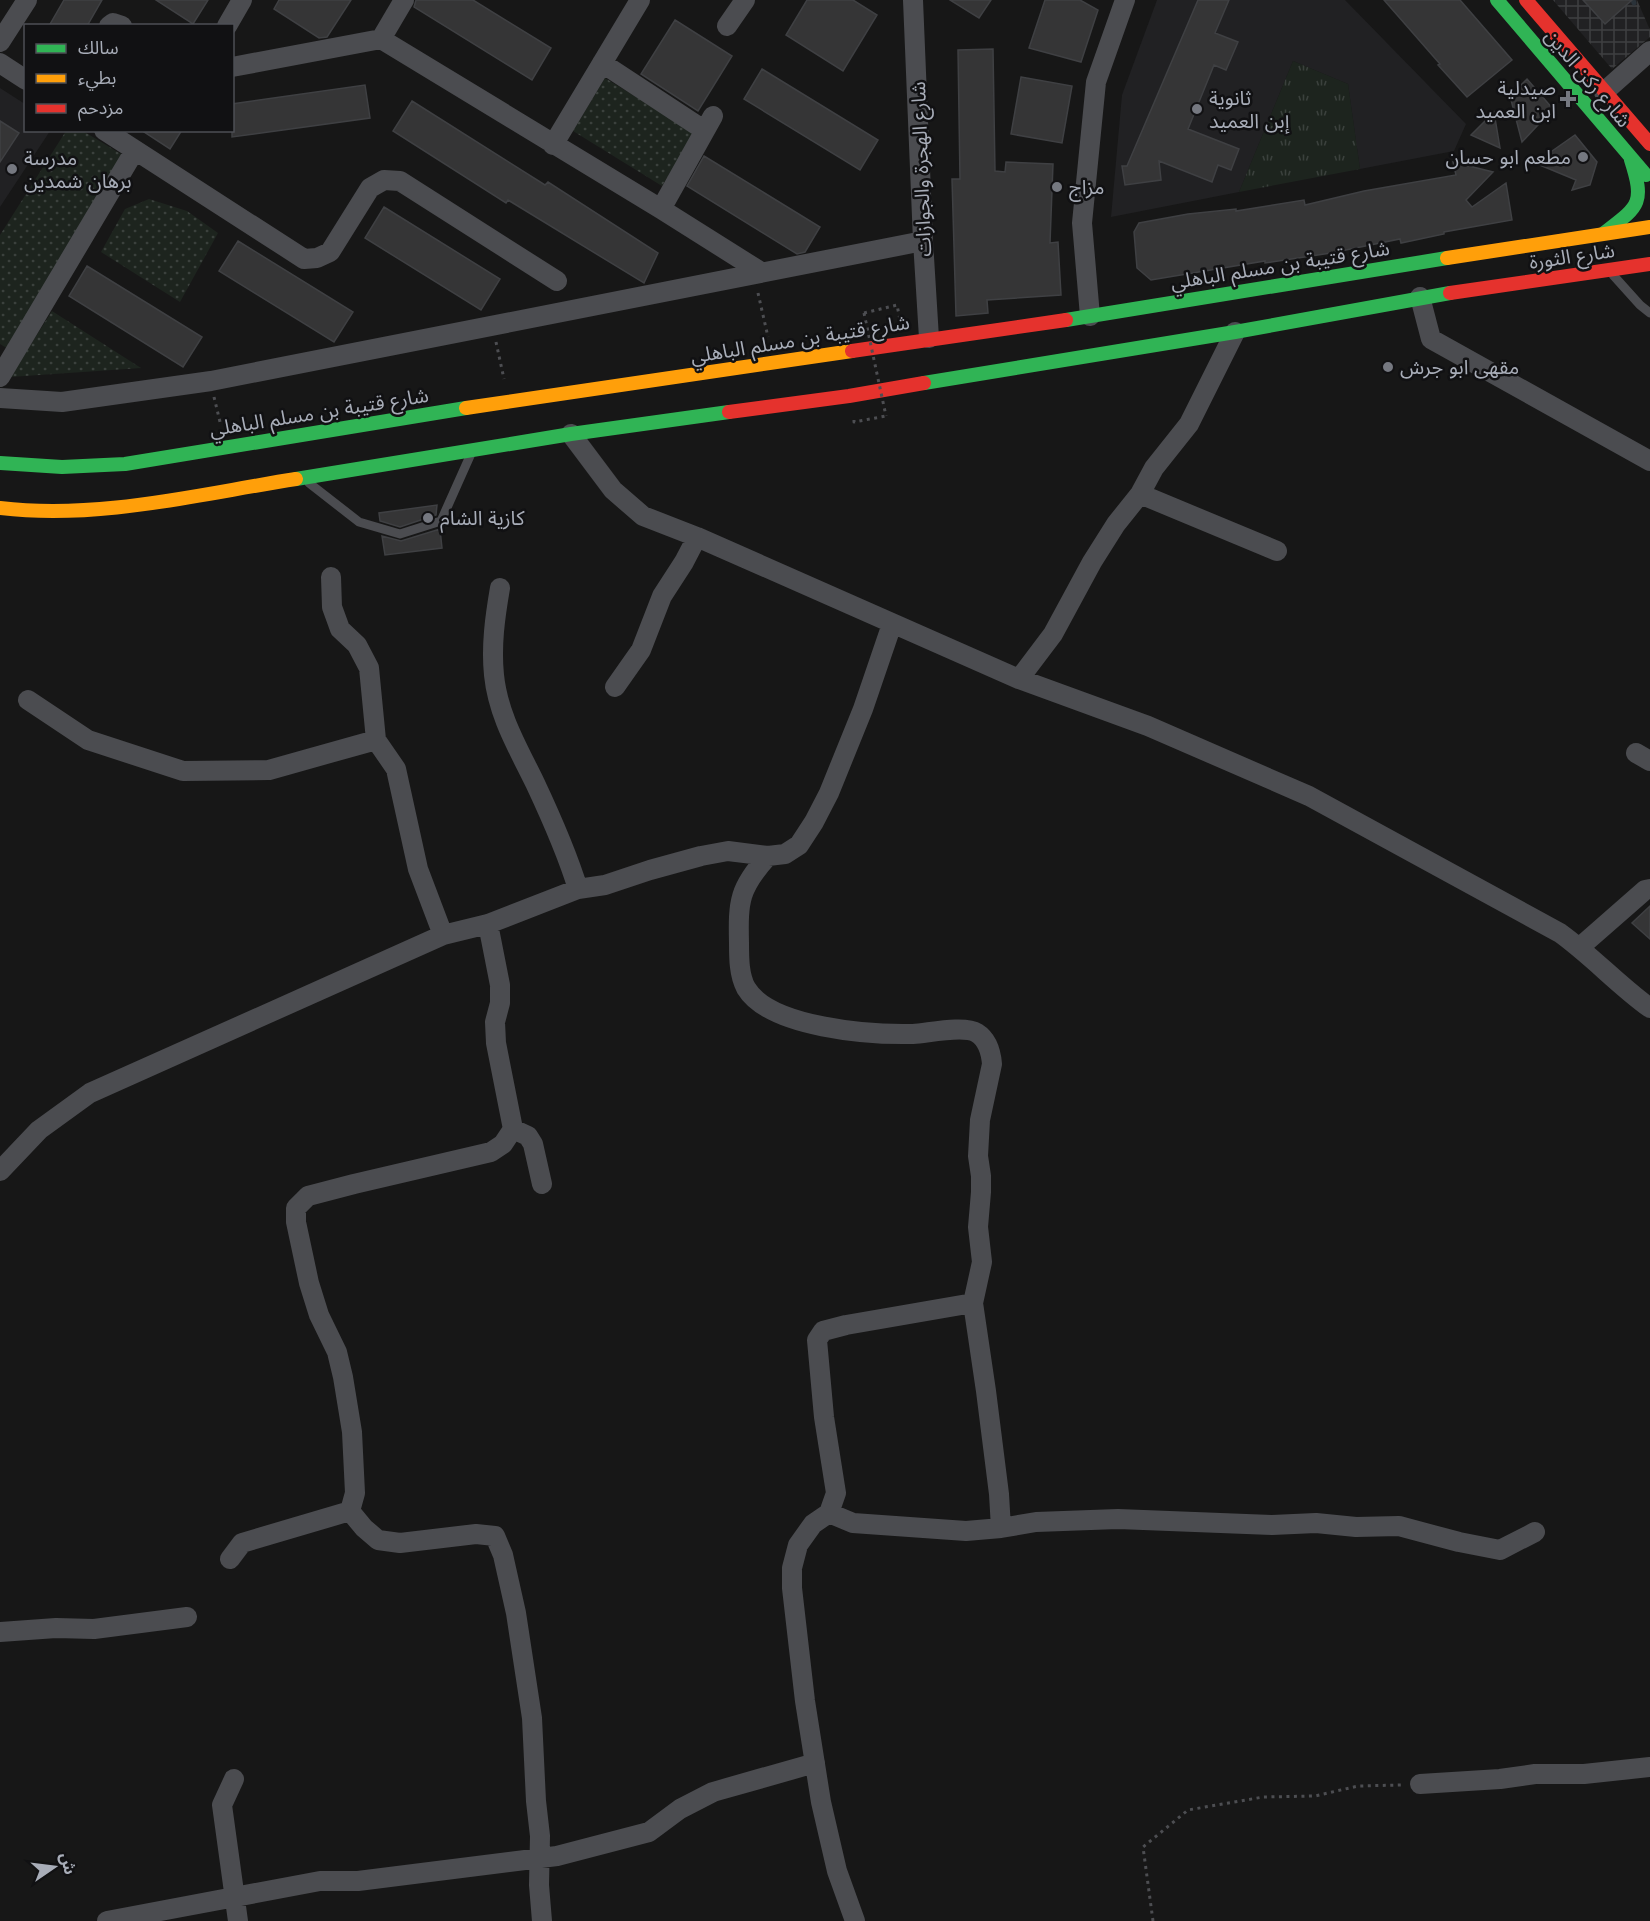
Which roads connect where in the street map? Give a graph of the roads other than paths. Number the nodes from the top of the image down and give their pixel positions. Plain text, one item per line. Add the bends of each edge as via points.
1 (27, 0) edge
2 (242, 0) edge
3 (404, 0) edge
4 (640, 0) edge
5 (745, 0) edge
6 (913, 0) edge
7 (1125, 0) edge
8 (1497, 0) edge
9 (1526, 0) edge
10 (228, 24) edge
11 (727, 26) dead end
12 (381, 39) junction
13 (0, 42) edge
14 (1650, 51) edge
15 (0, 63) edge
16 (602, 63) junction
17 (234, 67) edge
18 (24, 79) edge
19 (1604, 92) junction
20 (107, 132) edge
21 (1648, 144) edge
22 (553, 145) junction
23 (135, 150) junction
24 (1631, 160) junction
25 (1650, 180) edge
26 (661, 209) junction
27 (1650, 227) edge
28 (1604, 233) junction
29 (923, 241) junction
30 (1642, 251) dead end
31 (1650, 264) edge
32 (1609, 271) junction
33 (757, 273) junction
34 (557, 281) dead end
35 (1500, 285) junction
36 (1420, 297) junction
37 (1650, 313) edge
38 (1090, 315) junction
39 (1235, 332) junction
40 (929, 338) junction
41 (0, 377) edge
42 (0, 398) edge
43 (571, 434) junction
44 (473, 450) junction
45 (1650, 461) edge
46 (0, 463) edge
47 (302, 477) junction
48 (1140, 494) junction
49 (0, 508) edge
50 (697, 537) junction
51 (1276, 551) dead end
52 (331, 577) dead end
53 (500, 588) dead end
54 (892, 624) junction
55 (1019, 678) junction
56 (615, 687) dead end
57 (28, 700) dead end
58 (376, 740) junction
59 (768, 856) junction
60 (1650, 889) edge
61 (578, 890) junction
62 (488, 924) junction
63 (443, 935) junction
64 (1580, 947) junction
65 (1650, 1008) edge
66 (513, 1129) junction
67 (0, 1171) edge
68 (542, 1184) dead end
69 (973, 1303) junction
70 (350, 1510) junction
71 (829, 1513) junction
72 (1001, 1528) junction
73 (1534, 1532) dead end
74 (230, 1558) dead end
75 (187, 1617) dead end
76 (0, 1632) edge
77 (815, 1763) junction
78 (1650, 1767) edge
79 (234, 1779) dead end
80 (1420, 1784) road end
81 (539, 1859) junction
82 (234, 1896) junction
83 (106, 1921) edge
84 (238, 1921) edge
85 (542, 1921) edge
86 (855, 1921) edge

1 - 13 street
2 - 10 street
3 - 12 street
4 - 16 street
5 - 11 street
6 - 29 street, شارع الهجرة والجوازات
7 - 38 street via 1096,82 1082,223
8 - 24 main road, شارع ركن الدين
9 - 19 main road, شارع ركن الدين
12 - 17 street
12 - 22 street
14 - 19 street
15 - 18 street
16 - 22 street
16 - 26 street via 709,123
19 - 21 main road, شارع ركن الدين
20 - 23 street
22 - 26 street
23 - 34 street via 304,259 330,252 370,188 384,180 400,182
23 - 41 street
24 - 25 main road, شارع ركن الدين
24 - 28 main road via 1639,194 1636,204
26 - 33 street
27 - 28 main road, شارع الثورة
28 - 38 main road, شارع قتيبة بن مسلم الباهلي
29 - 33 street
29 - 40 street, شارع الهجرة والجوازات
30 - 35 main road via 1512,274
31 - 32 main road, شارع الثورة
32 - 35 main road, شارع الثورة
32 - 37 lane
33 - 42 street via 211,381 62,402
35 - 36 main road
36 - 39 main road
36 - 45 street via 1431,339
38 - 40 main road, شارع قتيبة بن مسلم الباهلي
39 - 43 main road via 849,396
39 - 48 street via 1188,424 1154,468
40 - 46 main road, شارع قتيبة بن مسلم الباهلي via 508,401 126,464 69,468
43 - 44 main road
43 - 50 street via 613,490 644,516
44 - 47 main road
44 - 47 lane via 441,521 400,534 359,522
47 - 49 main road via 126,506 47,511
48 - 51 street
48 - 55 street via 1097,554 1053,634
50 - 54 street
50 - 56 street via 662,596 641,650
52 - 58 street via 332,607 340,629 357,645 369,668
53 - 61 street via 492,651 500,704 570,862
54 - 55 street
54 - 59 street via 863,709 814,822 799,845 785,854
55 - 64 street via 1148,726 1309,796 1529,915
57 - 58 street via 88,740 183,771 269,770
58 - 63 street via 396,769 418,870
59 - 61 street via 728,851 710,854
59 - 69 street via 745,886 738,908 741,974 747,989 760,1002 783,1016 842,1029 912,1034 968,1030 987,1042 992,1064 980,1120 978,1156 982,1262
60 - 64 street
61 - 62 street
62 - 63 street
62 - 66 street via 500,985 496,1043
63 - 67 street via 90,1094 39,1130
64 - 65 street
66 - 68 street via 528,1136 533,1144
66 - 70 street via 503,1144 491,1152 308,1196 296,1208 309,1283 343,1377 352,1432 355,1493
69 - 71 street via 823,1331 817,1340 836,1492
69 - 72 street via 987,1391
70 - 74 street via 242,1544
70 - 81 street via 378,1540 400,1544 476,1534 495,1536 516,1613 532,1718
71 - 72 street via 853,1523 885,1526 966,1531
71 - 77 street via 813,1524 798,1545 792,1568
72 - 73 street via 1035,1522 1118,1519 1399,1526 1500,1550
75 - 76 street via 94,1629
77 - 81 street via 713,1792 689,1803 649,1832
77 - 86 street via 837,1871
78 - 80 street
79 - 82 street via 222,1805
81 - 82 street via 358,1881 320,1881
81 - 85 street
82 - 83 street
82 - 84 street

